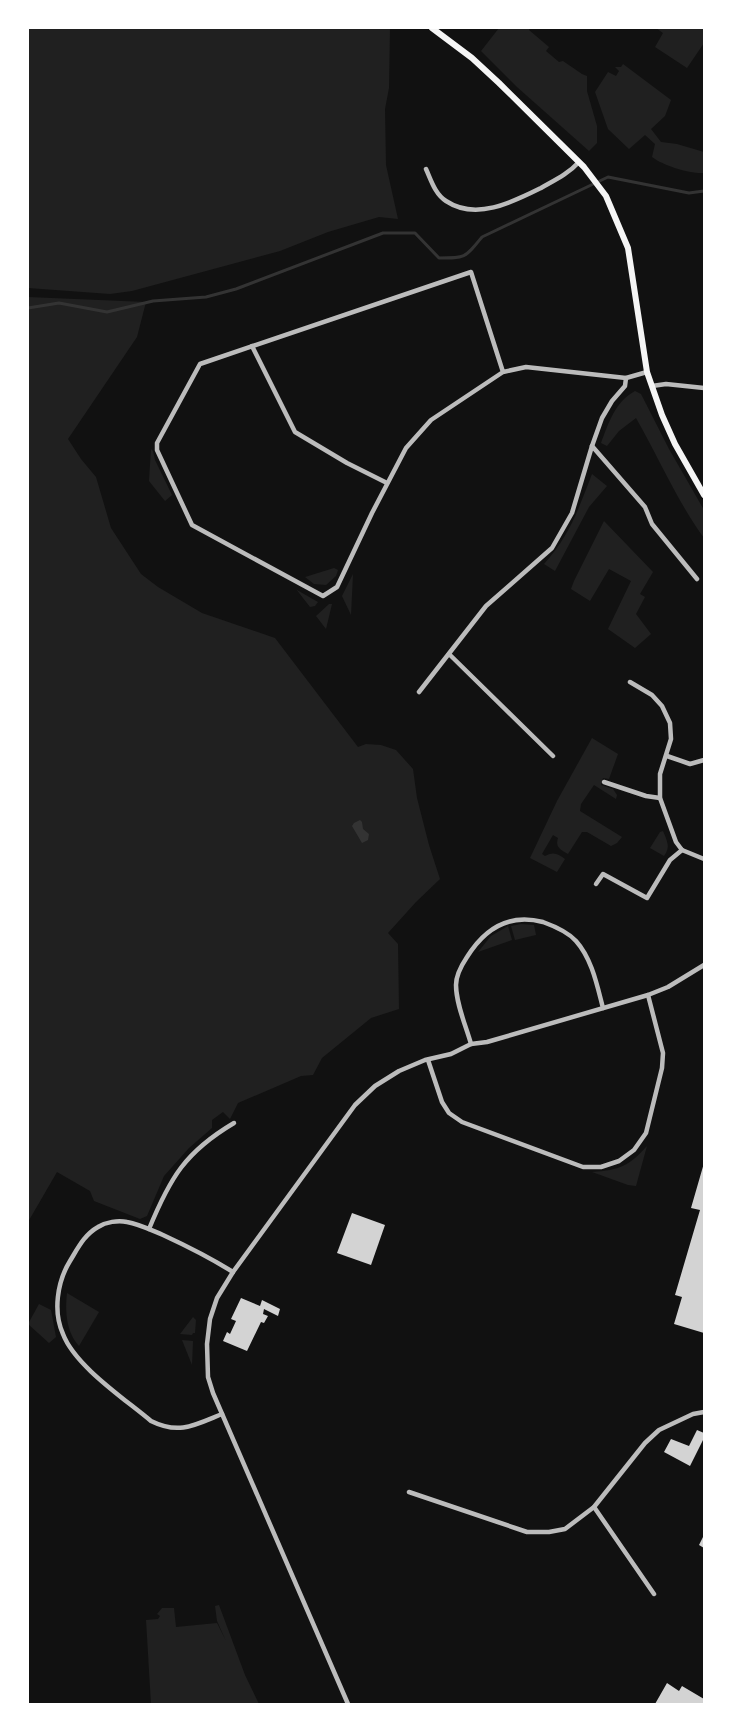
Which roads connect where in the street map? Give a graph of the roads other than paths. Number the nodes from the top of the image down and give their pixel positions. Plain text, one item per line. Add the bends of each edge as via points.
1 (432, 28) edge
2 (579, 162) junction
3 (426, 168) dead end
4 (252, 346) junction
5 (503, 372) junction
6 (647, 372) junction
7 (626, 378) junction
8 (652, 386) junction
9 (704, 388) edge
10 (592, 446) junction
11 (387, 483) junction
12 (704, 495) edge
13 (697, 579) dead end
14 (449, 654) junction
15 (630, 682) dead end
16 (419, 692) dead end
17 (553, 756) dead end
18 (667, 756) junction
19 (704, 760) edge
20 (604, 782) dead end
21 (660, 798) junction
22 (682, 850) junction
23 (704, 859) edge
24 (596, 884) dead end
25 (704, 965) edge
26 (648, 995) junction
27 (603, 1008) junction
28 (471, 1044) junction
29 (428, 1060) junction
30 (234, 1123) dead end
31 (149, 1229) junction
32 (233, 1272) junction
33 (704, 1412) edge
34 (222, 1414) junction
35 (409, 1492) dead end
36 (594, 1507) junction
37 (654, 1594) dead end
38 (348, 1704) edge

1 - 2 main road via 472,58
2 - 3 street via 569,173 511,203 474,210 445,201 436,192
2 - 6 main road via 602,190 628,248
4 - 5 street via 471,272
4 - 11 street via 295,432
4 - 11 street via 200,364 157,443 157,450 192,525 323,596 337,588
5 - 7 street via 526,367
5 - 11 street via 431,420 406,448
6 - 7 street
6 - 8 main road
7 - 10 street via 625,386 602,418
8 - 9 street via 666,384
8 - 12 main road via 662,415
10 - 13 street via 645,507 652,524
10 - 14 street via 572,512 552,548 486,606
14 - 16 street
14 - 17 street
15 - 18 street via 652,695 662,706 670,723
18 - 19 street via 690,764
18 - 21 street via 660,774
20 - 21 street
21 - 22 street
22 - 23 street
22 - 24 street via 670,860 646,898 602,874
25 - 26 street
26 - 27 street
26 - 29 street via 663,1053 646,1133 634,1150 601,1168 583,1167 462,1122 449,1113 442,1102
27 - 28 street
27 - 28 street via 586,954 574,940 553,925 531,919 509,920 476,942 458,974 456,995
28 - 29 street
29 - 32 street via 399,1071 375,1086 355,1105
30 - 31 street via 210,1137 190,1155 161,1198
31 - 32 street via 202,1253
31 - 34 street via 126,1222 111,1222 87,1234 67,1266 59,1290 57,1314 63,1335 74,1355 161,1426 190,1427
32 - 34 street via 217,1298 206,1344 208,1377
33 - 36 street via 659,1430
34 - 38 street
35 - 36 street via 527,1532 565,1529
36 - 37 street

